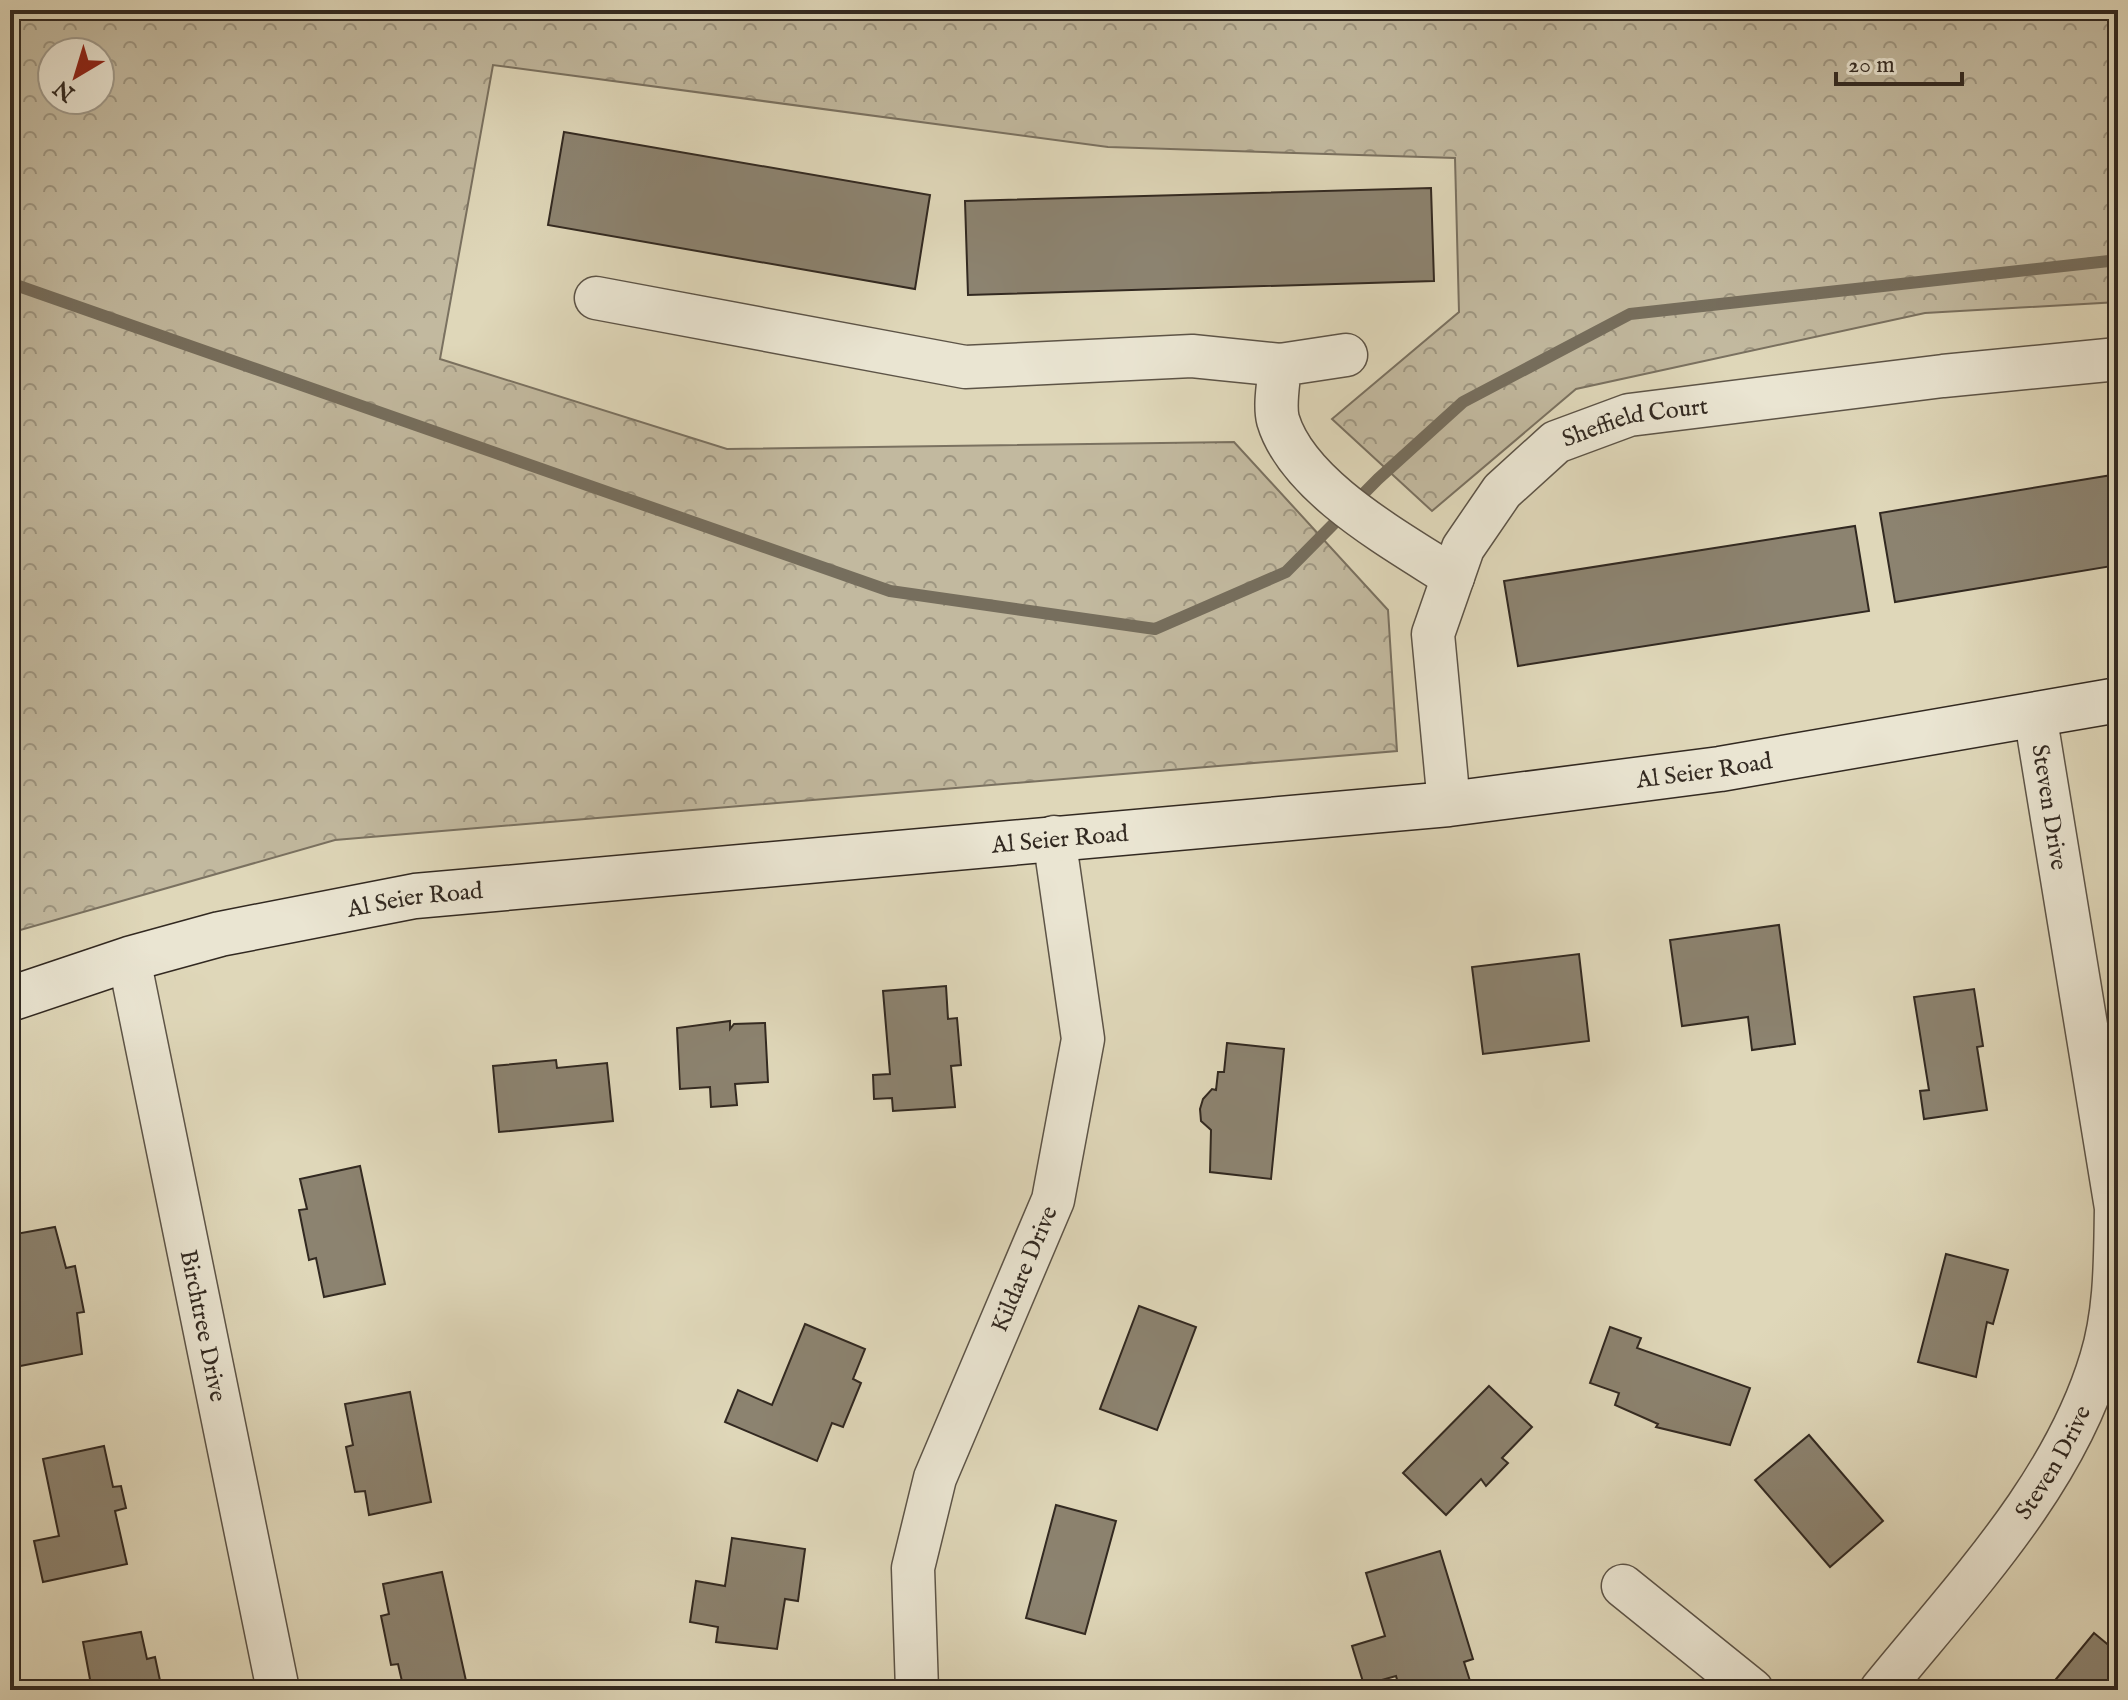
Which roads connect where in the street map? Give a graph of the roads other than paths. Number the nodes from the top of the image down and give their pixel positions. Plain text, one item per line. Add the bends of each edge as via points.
1 (596, 298) dead end
2 (1346, 355) dead end
3 (2118, 359) edge
4 (1280, 365) junction
5 (1453, 577) junction
6 (2118, 700) edge
7 (2035, 714) junction
8 (1449, 804) junction
9 (1054, 837) junction
10 (129, 959) junction
11 (10, 999) edge
12 (1623, 1586) dead end
13 (278, 1690) edge
14 (917, 1690) edge
15 (1752, 1690) edge
16 (1881, 1690) edge

1 - 4 street via 965,367 1192,356
2 - 4 street
3 - 5 street, Sheffield Court via 1629,415 1556,442 1502,491 1463,548
4 - 5 street via 1277,416 1291,452 1375,526
5 - 8 street, Sheffield Court via 1433,634
6 - 7 street, Al Seier Road
7 - 8 street, Al Seier Road via 1720,769
7 - 16 street, Steven Drive via 2116,1208 2115,1284 2102,1358 2075,1424 2039,1489
8 - 9 street, Al Seier Road
9 - 10 street, Al Seier Road via 415,896 220,934
9 - 14 street, Kildare Drive via 1083,1039 1053,1200 935,1478 913,1568
10 - 11 street, Al Seier Road
10 - 13 street, Birchtree Drive
12 - 15 street

